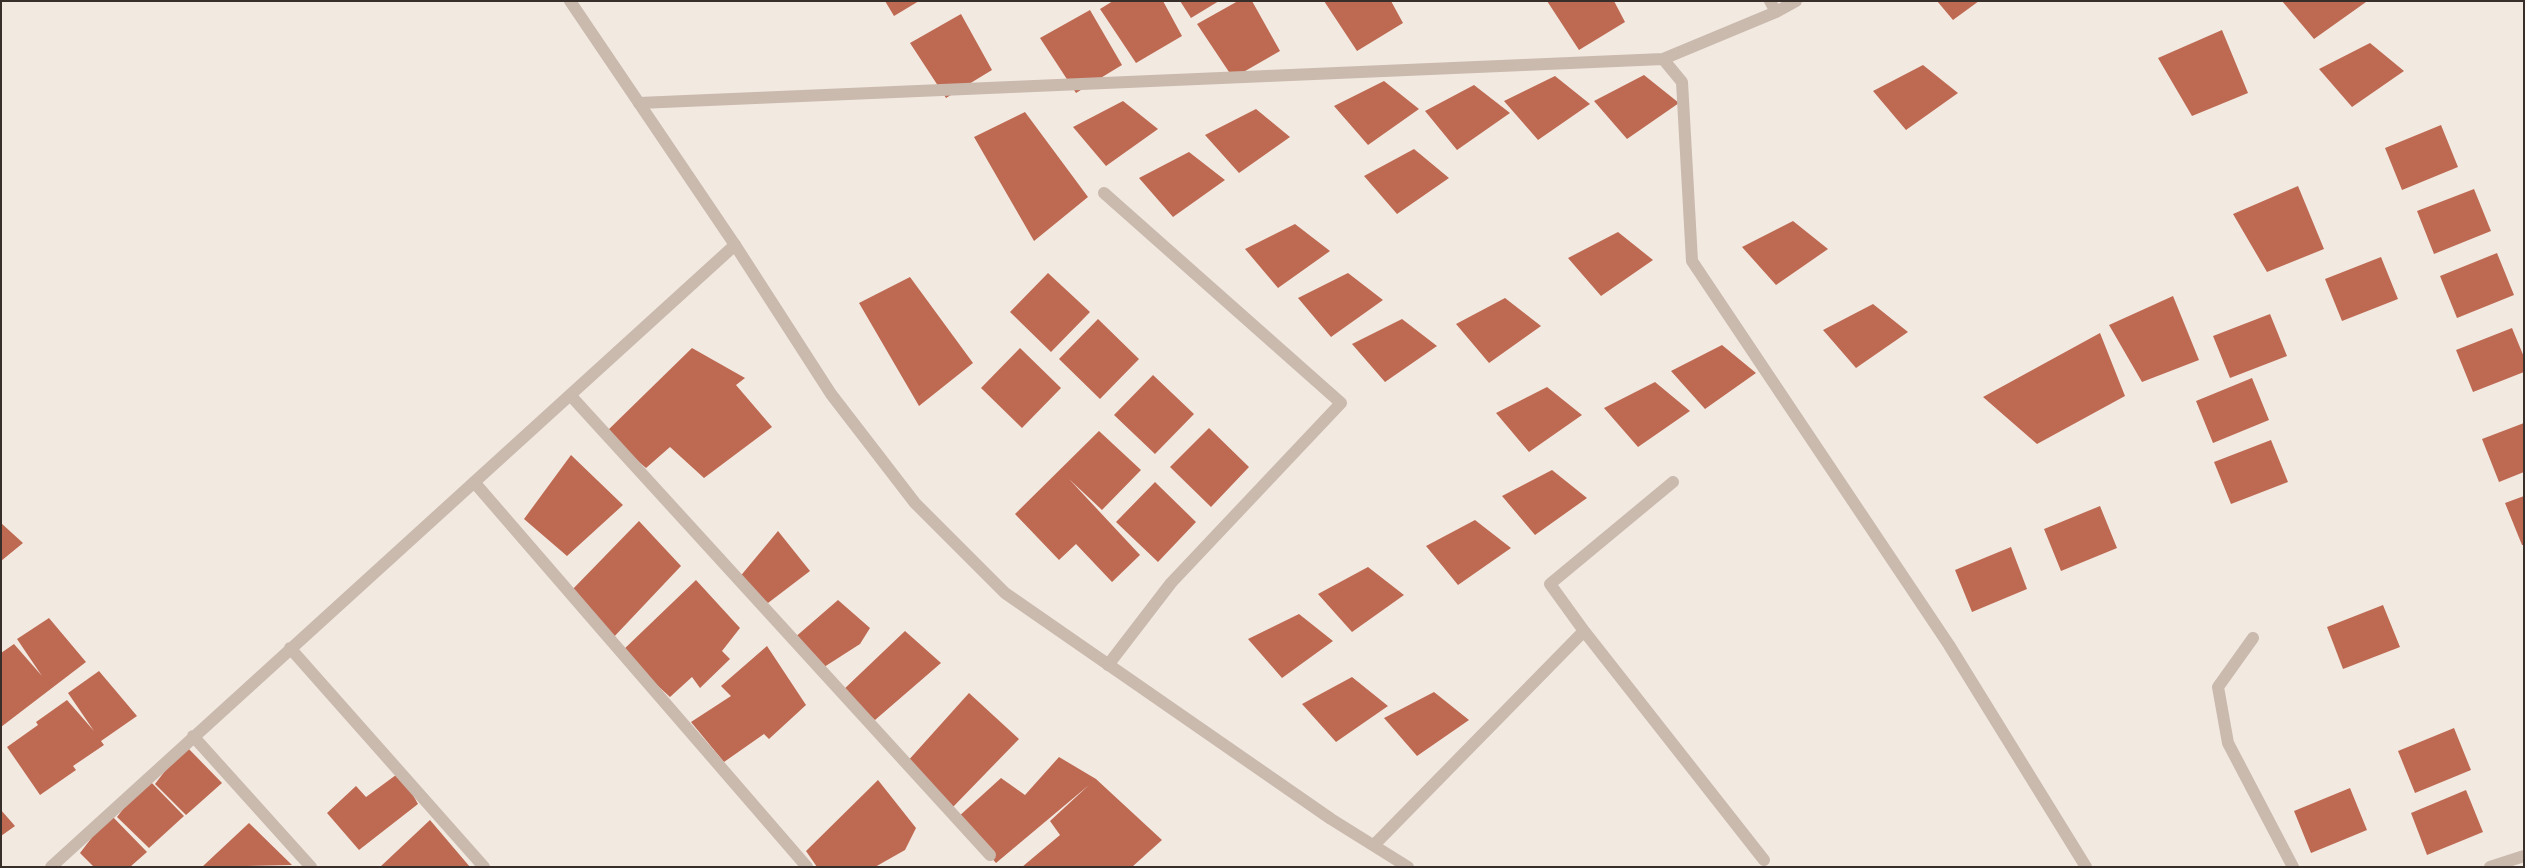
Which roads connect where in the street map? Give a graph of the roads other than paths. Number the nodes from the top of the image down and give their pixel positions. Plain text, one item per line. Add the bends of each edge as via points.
1 (570, 1) edge
2 (1796, 1) edge
3 (1773, 7) edge
4 (1663, 59) junction
5 (639, 103) junction
6 (1104, 193) dead end
7 (735, 244) junction
8 (571, 396) junction
9 (474, 482) junction
10 (1672, 482) dead end
11 (1584, 631) junction
12 (2253, 638) dead end
13 (290, 648) junction
14 (1108, 664) junction
15 (193, 736) junction
16 (1374, 845) junction
17 (990, 855) dead end
18 (2524, 856) edge
19 (1764, 860) dead end
20 (51, 867) edge
21 (311, 867) edge
22 (484, 867) edge
23 (807, 867) edge
24 (1408, 867) edge
25 (2086, 867) edge
26 (2293, 867) edge
27 (2490, 867) edge

1 - 5 street
2 - 3 street
3 - 4 street
4 - 5 street
4 - 25 street via 1682,82 1692,261 1949,645
5 - 7 street
6 - 14 street via 1340,403 1171,583
7 - 8 street
7 - 14 street via 830,394 915,503 1005,593
8 - 9 street
8 - 17 street
9 - 13 street
9 - 23 street
10 - 11 street via 1550,584
11 - 16 street
11 - 19 street
12 - 26 street via 2218,687 2228,743
13 - 15 street
13 - 22 street
14 - 16 street via 1331,819
15 - 20 street
15 - 21 street
16 - 24 street
18 - 27 street

